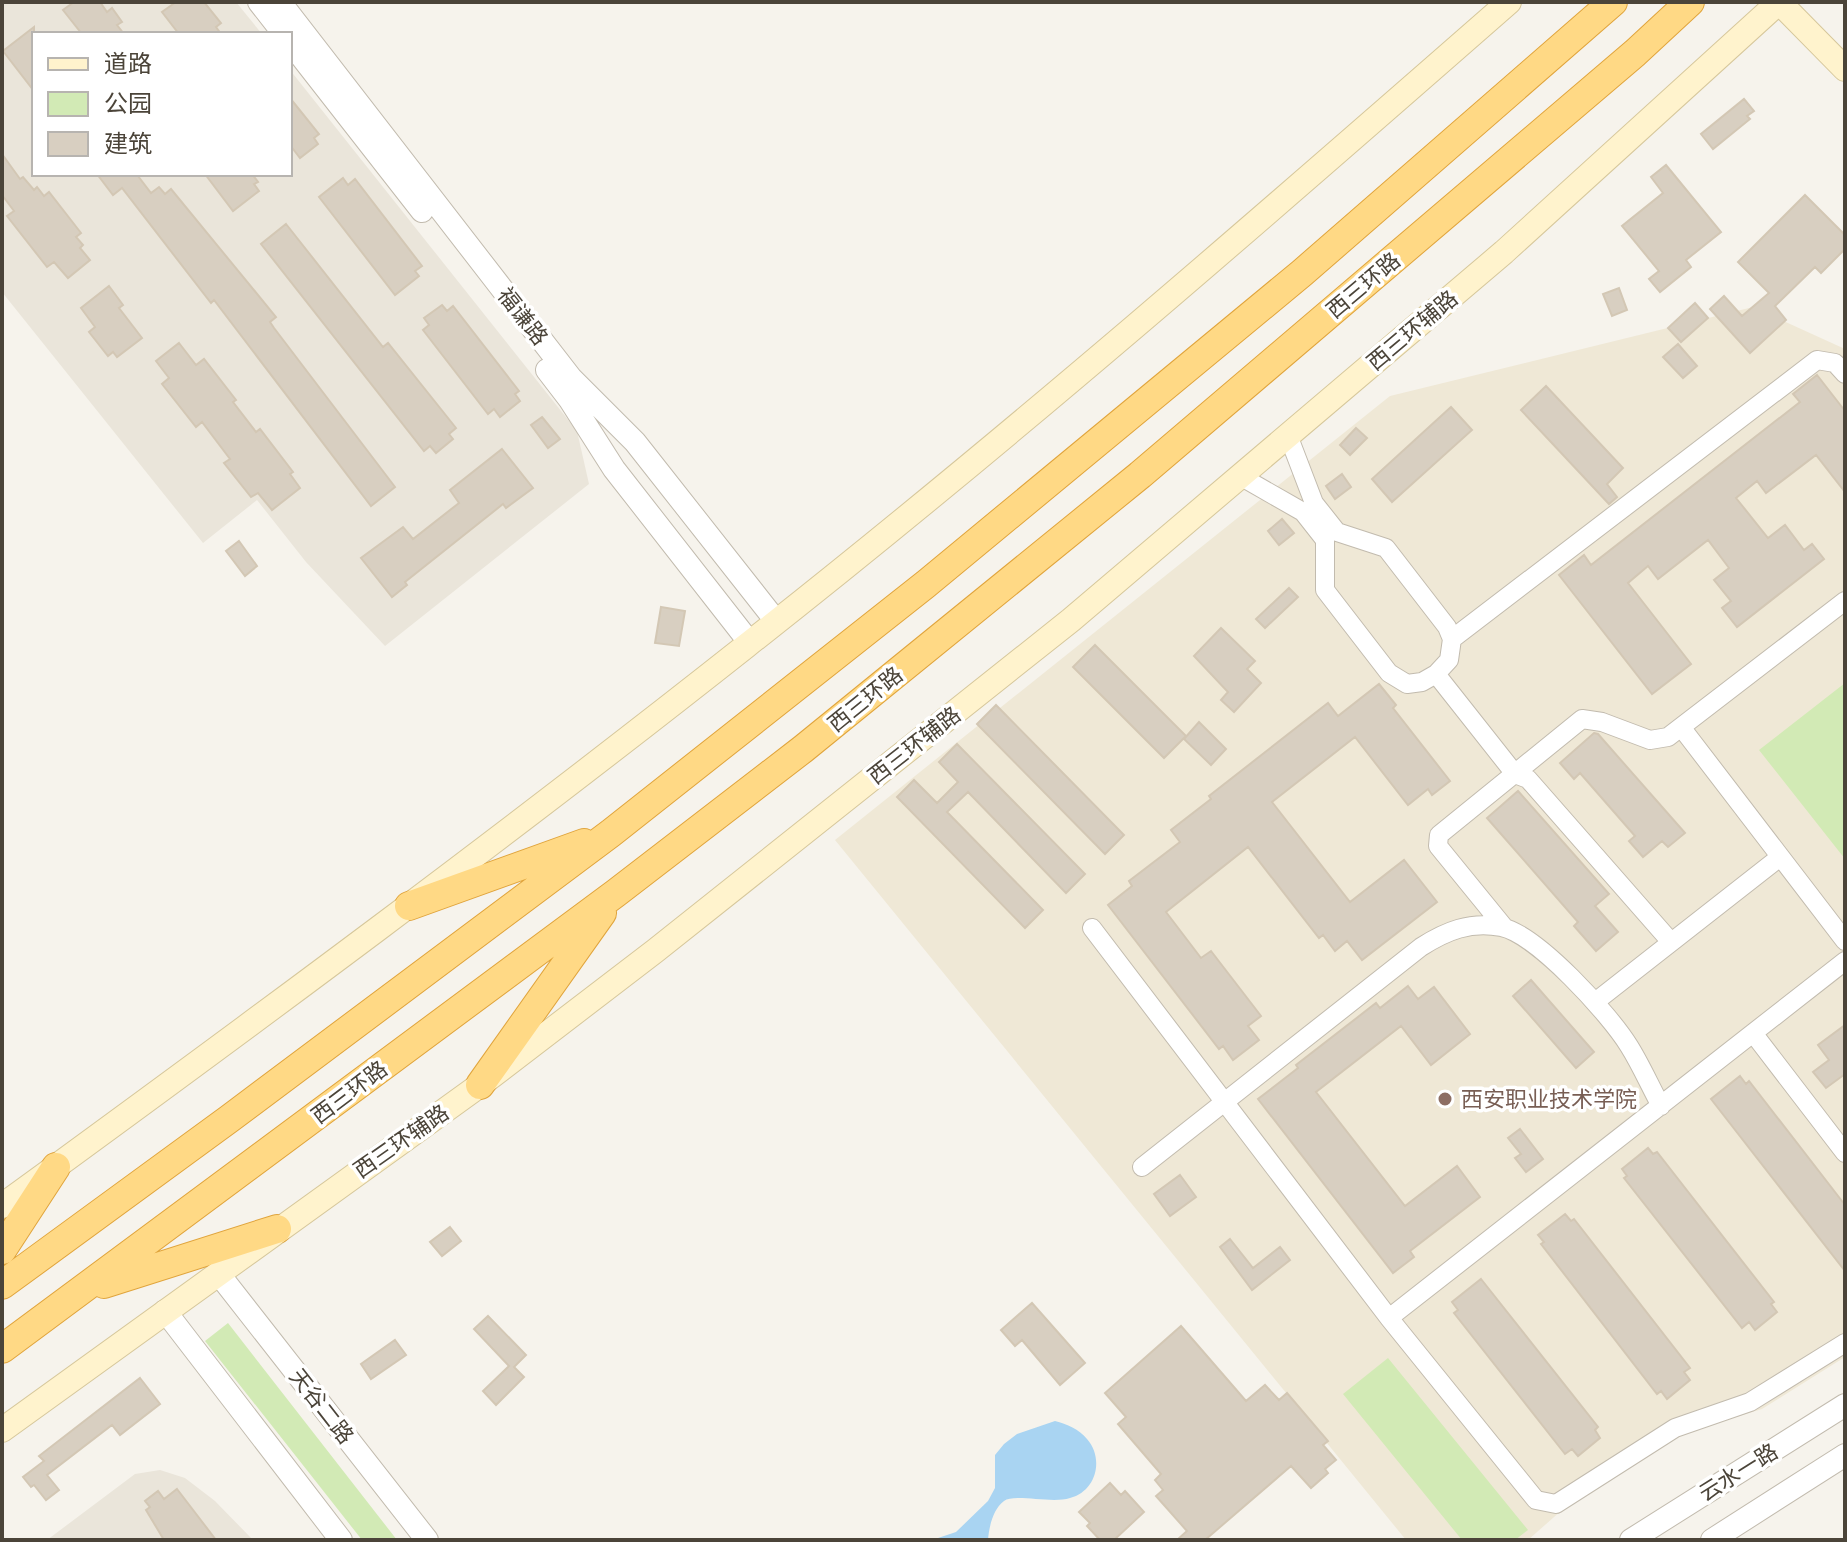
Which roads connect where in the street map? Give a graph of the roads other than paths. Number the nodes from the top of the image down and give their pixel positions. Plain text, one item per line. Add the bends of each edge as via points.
1 (259, 2) edge
2 (280, 2) edge
3 (1509, 2) edge
4 (1690, 2) edge
5 (1779, 2) edge
6 (1606, 8) edge
7 (282, 32) edge
8 (292, 45) edge
9 (1845, 69) edge
10 (1845, 374) edge
11 (1288, 435) junction
12 (1240, 476) junction
13 (1845, 601) edge
14 (776, 621) junction
15 (1452, 639) junction
16 (750, 643) junction
17 (1436, 674) junction
18 (1681, 727) junction
19 (1515, 774) junction
20 (611, 833) junction
21 (1780, 857) junction
22 (616, 893) junction
23 (409, 906) junction
24 (1504, 927) junction
25 (1092, 928) dead end
26 (1845, 941) edge
27 (1671, 942) junction
28 (1845, 961) edge
29 (1595, 1002) junction
30 (1753, 1033) junction
31 (480, 1085) junction
32 (1224, 1102) junction
33 (1661, 1106) junction
34 (1845, 1153) edge
35 (56, 1167) junction
36 (1142, 1167) dead end
37 (2, 1206) edge
38 (277, 1229) junction
39 (2, 1250) edge
40 (218, 1273) junction
41 (2, 1285) edge
42 (81, 1292) junction
43 (165, 1311) junction
44 (1389, 1318) junction
45 (1845, 1343) edge
46 (2, 1349) edge
47 (1845, 1405) edge
48 (2, 1430) edge
49 (1845, 1455) edge
50 (341, 1540) edge
51 (427, 1540) edge
52 (1631, 1540) edge
53 (1712, 1540) edge

1 - 7 street
2 - 14 street, 福谦路 via 571,378 635,442
3 - 14 main road via 1202,271
4 - 22 highway, 西三环路 via 1140,475 803,749
5 - 9 main road
5 - 11 main road, 西三环辅路 via 1504,252
6 - 20 highway via 1302,273 926,584
8 - 16 street, 福谦路 via 570,400 614,469
10 - 15 street via 1835,363 1817,360
11 - 12 main road, 西三环辅路
11 - 15 street via 1314,503 1337,532 1386,548
12 - 17 street via 1303,512 1325,540 1325,590 1389,673 1407,684
12 - 31 main road, 西三环辅路 via 1071,620
13 - 18 street
14 - 16 main road
15 - 17 street via 1449,660
16 - 23 main road
17 - 19 street
18 - 19 street via 1668,737 1650,740 1582,719
18 - 21 street
19 - 24 street via 1439,835 1438,846
19 - 27 street via 1528,779
20 - 23 highway
20 - 41 highway
21 - 26 street
21 - 27 street
22 - 31 highway
22 - 42 highway, 西三环路
23 - 35 main road
24 - 29 street via 1546,954
24 - 32 street via 1470,925 1444,932
25 - 32 street
27 - 29 street
28 - 30 street
29 - 33 street via 1629,1045
30 - 33 street
30 - 34 street
31 - 38 main road, 西三环辅路
32 - 36 street
32 - 44 street
33 - 44 street
35 - 37 main road
35 - 39 highway
38 - 40 main road, 西三环辅路
38 - 42 highway
40 - 43 main road, 西三环辅路
40 - 51 street, 天谷二路
42 - 46 highway, 西三环路
43 - 48 main road, 西三环辅路
43 - 50 street
44 - 45 street via 1536,1500 1556,1504 1675,1428 1750,1402
47 - 52 street, 云水一路
49 - 53 street, 云水一路

